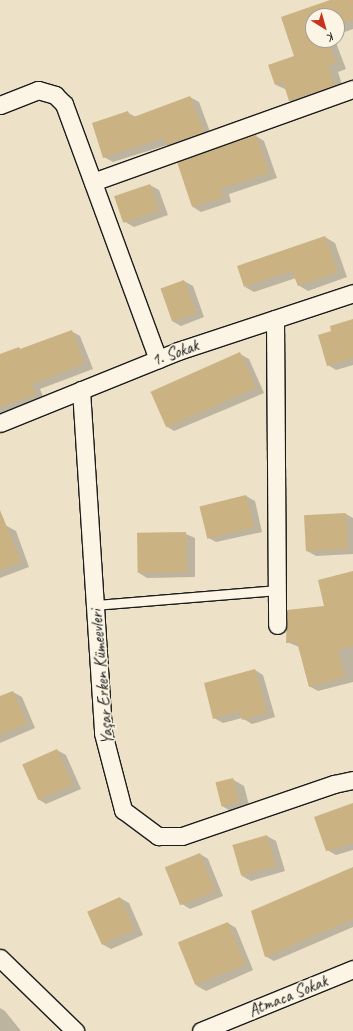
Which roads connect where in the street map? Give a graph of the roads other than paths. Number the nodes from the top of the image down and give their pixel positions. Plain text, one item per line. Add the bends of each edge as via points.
1 (353, 89) edge
2 (0, 105) edge
3 (93, 182) junction
4 (353, 293) edge
5 (275, 319) junction
6 (158, 359) junction
7 (81, 390) junction
8 (0, 423) edge
9 (276, 590) junction
10 (95, 605) junction
11 (277, 625) dead end
12 (353, 780) edge
13 (0, 958) edge
14 (353, 969) edge
15 (75, 1031) edge
16 (201, 1031) edge

1 - 3 street
2 - 3 street via 38,90 55,95 64,104
3 - 6 street
4 - 5 street, 1. Sokak
5 - 6 street, 1. Sokak
5 - 9 street
6 - 7 street, 1. Sokak
7 - 8 street, 1. Sokak
7 - 10 street, Yaşar Erken Kümeevleri
9 - 10 lane
9 - 11 street
10 - 12 street, Yaşar Erken Kümeevleri via 103,733 123,810 158,836 182,836 334,784
13 - 15 street
14 - 16 street, Atmaca Sokak

